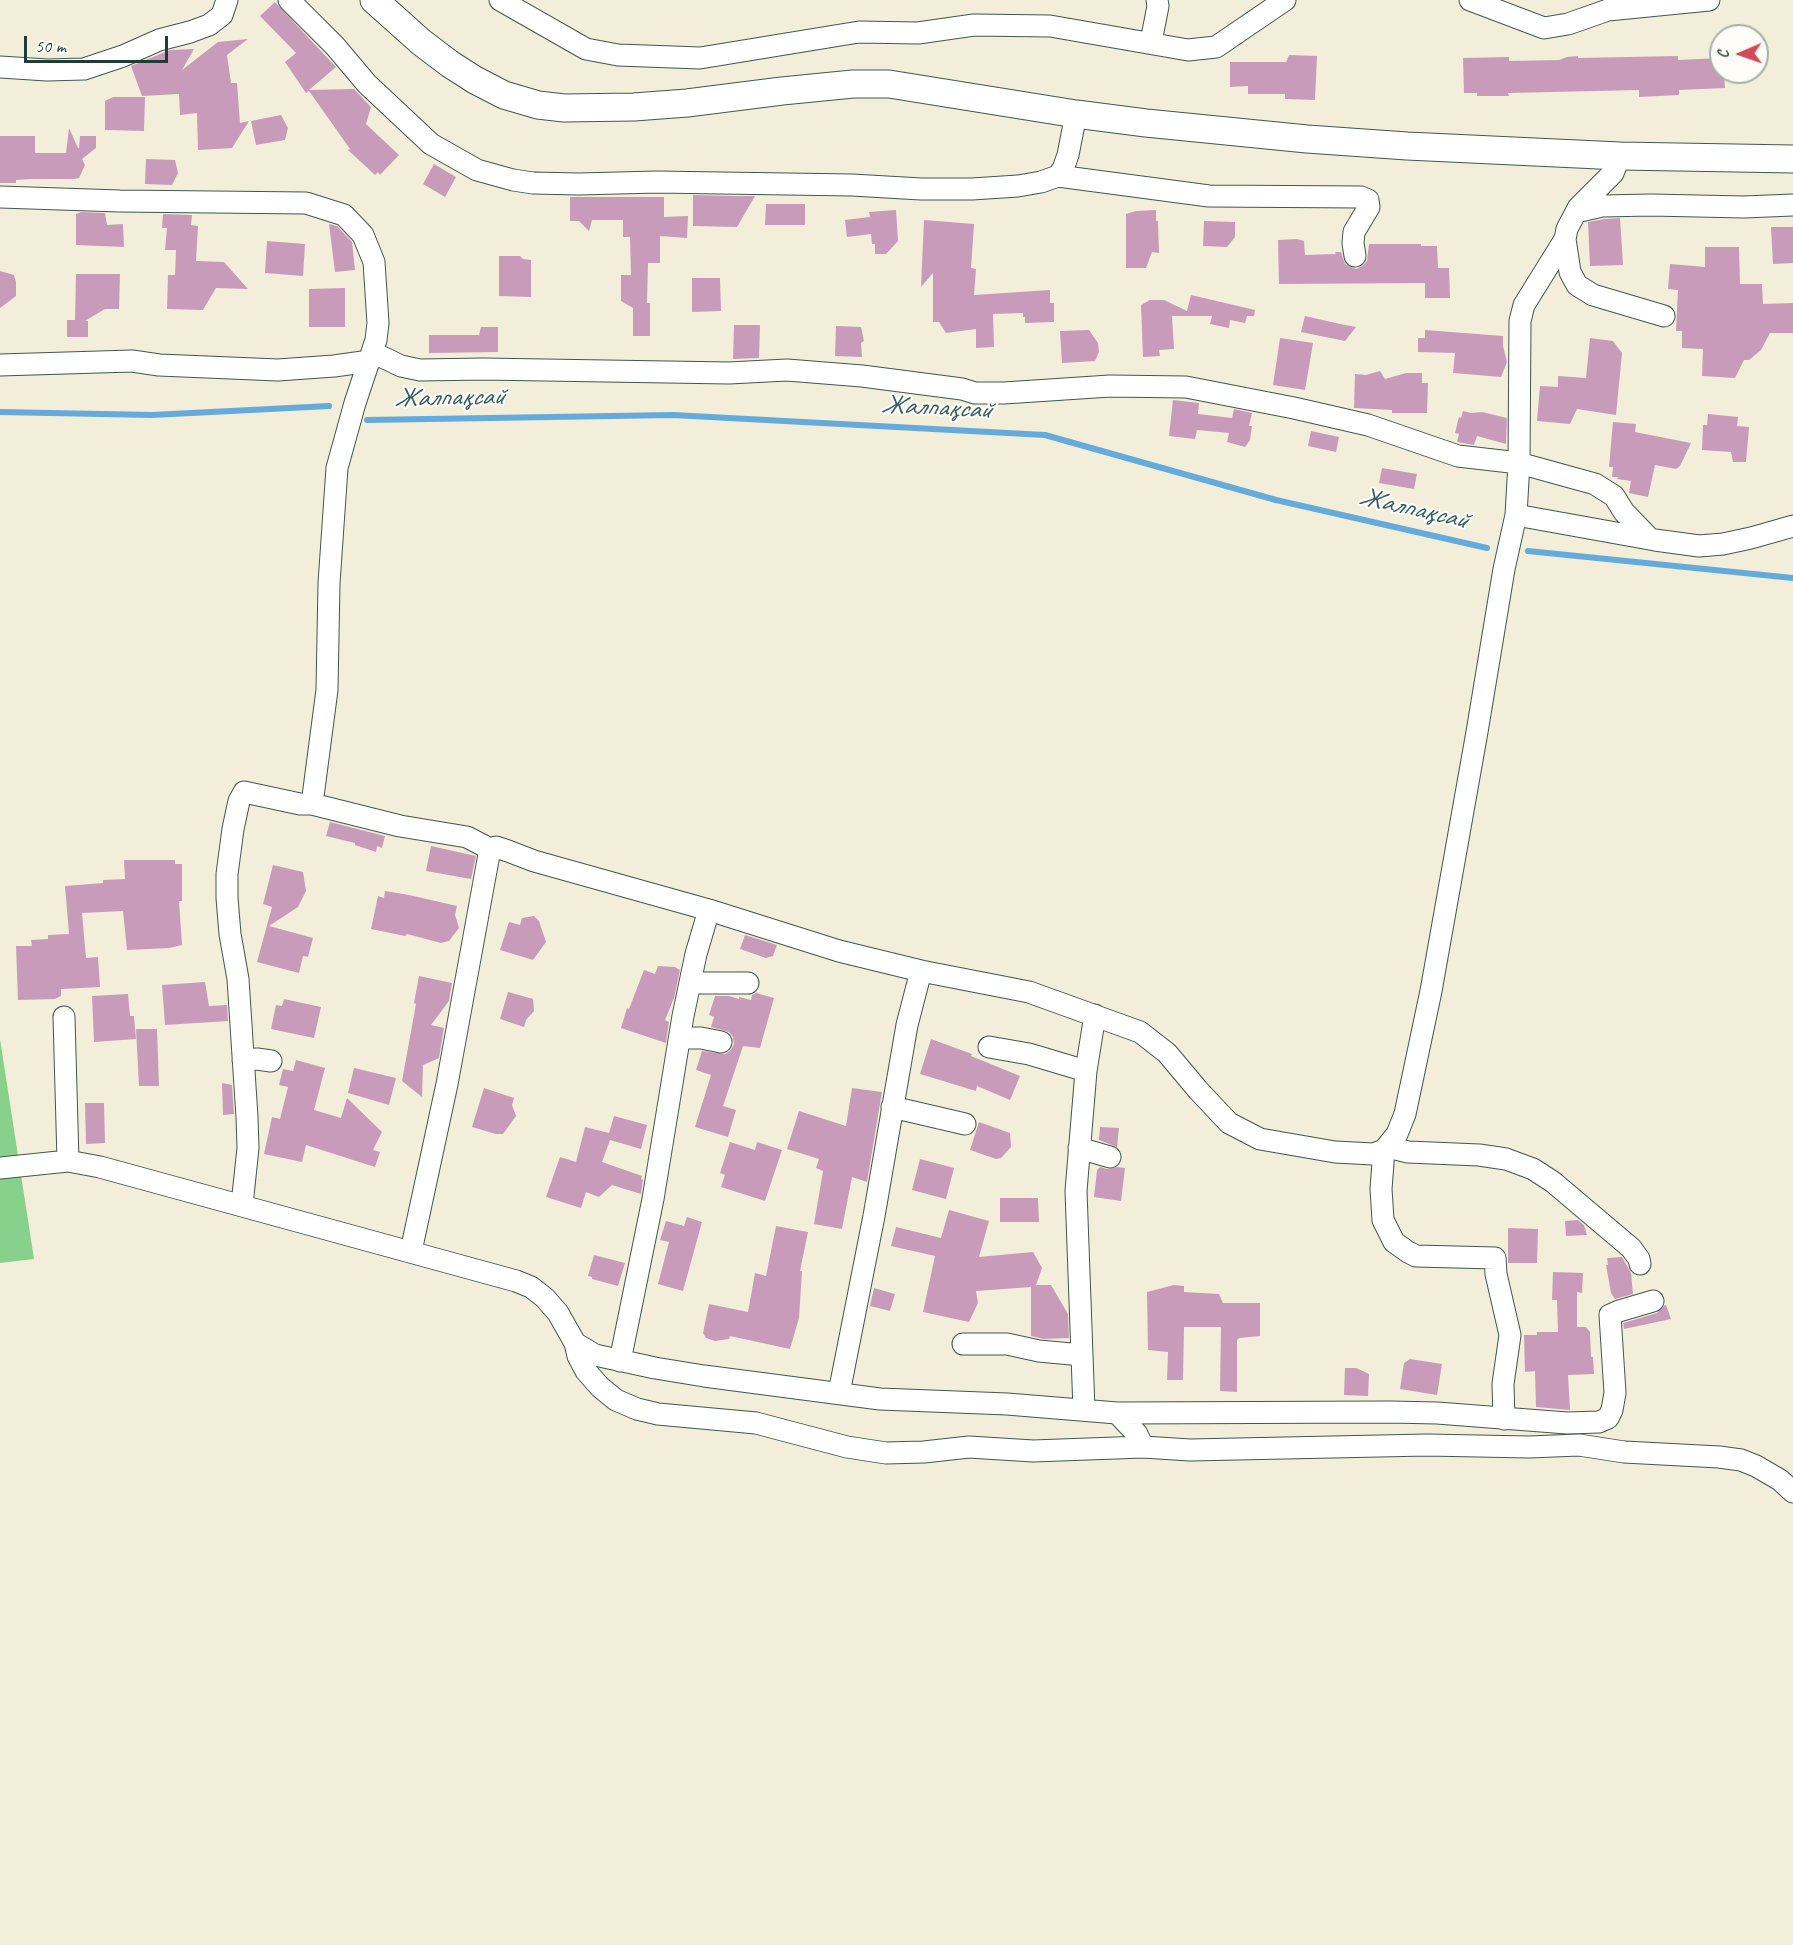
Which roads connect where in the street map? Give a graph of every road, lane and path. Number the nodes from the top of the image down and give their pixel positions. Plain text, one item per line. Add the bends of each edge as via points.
1 (227, 0) edge
2 (289, 0) edge
3 (374, 0) edge
4 (500, 0) edge
5 (1157, 0) edge
6 (1285, 0) edge
7 (1470, 0) edge
8 (1709, 0) edge
9 (1151, 42) junction
10 (0, 67) edge
11 (1076, 114) junction
12 (1620, 156) junction
13 (1793, 159) edge
14 (1058, 176) junction
15 (0, 197) edge
16 (1793, 205) edge
17 (1576, 212) junction
18 (1565, 239) junction
19 (1355, 256) dead end
20 (1664, 316) dead end
21 (371, 357) junction
22 (0, 365) edge
23 (1520, 463) junction
24 (1515, 515) junction
25 (1793, 526) edge
26 (1650, 539) junction
27 (312, 804) junction
28 (490, 849) junction
29 (710, 910) junction
30 (921, 971) junction
31 (690, 983) junction
32 (748, 983) dead end
33 (1095, 1015) junction
34 (64, 1017) dead end
35 (680, 1038) junction
36 (721, 1042) dead end
37 (989, 1047) dead end
38 (243, 1060) junction
39 (271, 1061) dead end
40 (1086, 1071) junction
41 (892, 1107) junction
42 (965, 1124) dead end
43 (1388, 1145) junction
44 (1079, 1148) junction
45 (1110, 1157) dead end
46 (68, 1161) junction
47 (0, 1168) edge
48 (242, 1205) junction
49 (411, 1251) junction
50 (1640, 1264) dead end
51 (1653, 1301) dead end
52 (575, 1343) junction
53 (963, 1344) dead end
54 (1082, 1355) junction
55 (620, 1361) junction
56 (839, 1393) junction
57 (1084, 1410) junction
58 (1117, 1413) junction
59 (1504, 1419) junction
60 (1143, 1447) junction
61 (1793, 1492) edge

1 - 10 street via 222,15 209,25 84,69
2 - 14 street via 367,84 431,144 477,170 513,180 962,189 1041,182
3 - 11 main road via 450,64 504,95 538,105 645,106 843,85 889,84
4 - 9 street via 585,49 618,55 700,58 859,32 918,33 974,25 1050,26
5 - 9 street
6 - 9 street via 1216,47 1188,50
7 - 8 street via 1544,28 1608,10
11 - 12 main road via 1318,140
11 - 14 street via 1068,155
12 - 13 main road
12 - 17 street via 1613,173
14 - 19 street via 1209,195 1361,198 1368,200 1369,207 1354,232
15 - 21 street via 306,203 344,215 363,235 374,262 378,323
16 - 17 street via 1631,205
17 - 18 street
18 - 20 street via 1570,272 1577,285 1593,295
18 - 23 street via 1524,305 1520,321
21 - 22 street via 334,366 278,370 132,361
21 - 23 street via 420,370 787,370 862,376 975,393 1110,386 1186,387 1368,425 1458,456
21 - 27 street via 337,468 328,593 327,690
23 - 24 street
23 - 26 street via 1606,490
24 - 26 street
24 - 43 street via 1431,991 1405,1114
25 - 26 street via 1723,544 1699,546
27 - 28 street via 400,826 467,837
27 - 38 street via 244,792 239,801 227,898
28 - 29 street via 496,847
28 - 49 street via 447,1084
29 - 30 street via 839,951
29 - 31 street
30 - 33 street via 1029,992
30 - 41 street
31 - 32 street
31 - 35 street
33 - 40 street
33 - 43 street via 1140,1032 1154,1042 1229,1123 1260,1139 1335,1152 1373,1154
34 - 46 street
35 - 36 street
35 - 55 street
37 - 40 street
38 - 39 street
38 - 48 street via 248,1148
40 - 44 street
41 - 42 street
41 - 56 street
43 - 50 street via 1408,1152 1506,1159 1533,1169 1623,1242
43 - 59 street via 1381,1189 1383,1220 1394,1242 1416,1256 1495,1258 1510,1335 1503,1384
44 - 45 street
44 - 54 street via 1076,1191
46 - 47 street
46 - 48 street
48 - 49 street
49 - 52 street via 531,1287 558,1313
51 - 59 street via 1610,1315 1615,1393 1608,1418 1567,1423
52 - 55 street via 595,1355
52 - 60 street via 586,1371 600,1387 616,1400 658,1414 756,1423 886,1453 969,1447 1033,1451
53 - 54 street via 1007,1344
54 - 57 street
55 - 56 street
56 - 57 street via 880,1399
57 - 58 street
58 - 59 street via 1390,1412
58 - 60 street via 1137,1434
60 - 61 street via 1190,1450 1579,1445 1741,1460 1780,1480

